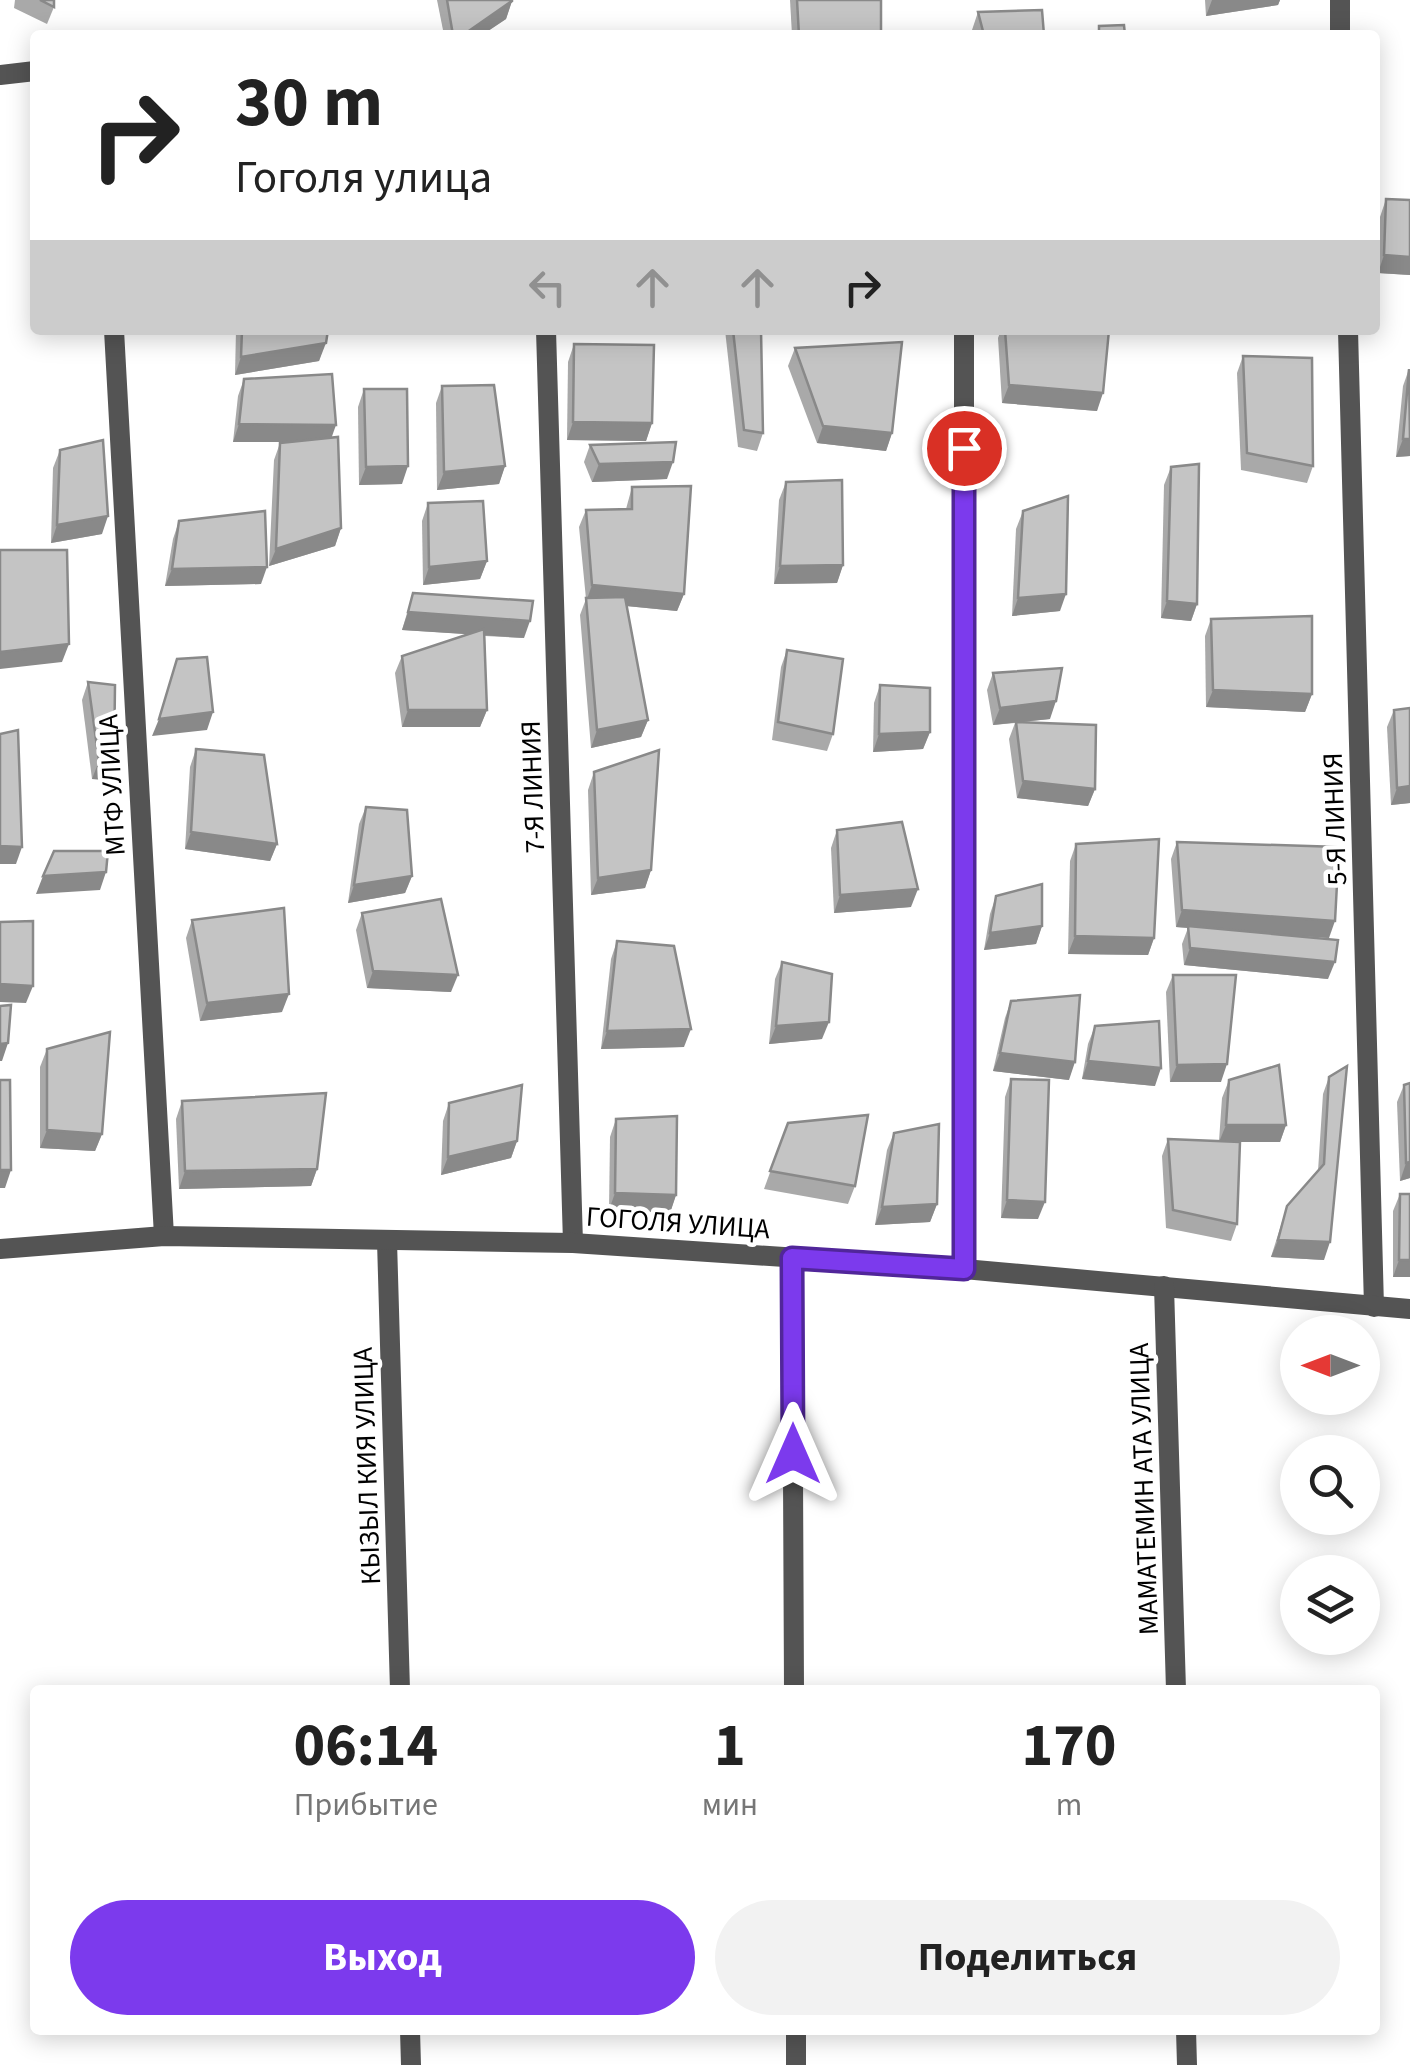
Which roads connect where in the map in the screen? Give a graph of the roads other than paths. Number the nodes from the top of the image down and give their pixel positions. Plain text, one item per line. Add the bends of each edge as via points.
1 (1340, 0) edge
2 (1340, 30) edge
3 (30, 72) edge
4 (0, 75) edge
5 (114, 335) edge
6 (546, 335) edge
7 (964, 335) edge
8 (1348, 335) edge
9 (164, 1236) junction
10 (387, 1240) junction
11 (573, 1243) junction
12 (0, 1249) edge
13 (792, 1258) junction
14 (964, 1269) junction
15 (1164, 1286) junction
16 (1374, 1307) junction
17 (1410, 1309) edge
18 (400, 1685) edge
19 (794, 1685) edge
20 (1176, 1685) edge
21 (410, 2035) edge
22 (796, 2035) edge
23 (1186, 2035) edge
24 (411, 2065) edge
25 (796, 2065) edge
26 (1187, 2065) edge

1 - 2 street
3 - 4 street
5 - 9 street, МТФ УЛИЦА
6 - 11 street, 7-Я ЛИНИЯ
7 - 14 street
8 - 16 street, 5-Я ЛИНИЯ
9 - 10 street, ГОГОЛЯ УЛИЦА
9 - 12 street, ГОГОЛЯ УЛИЦА
10 - 11 street, ГОГОЛЯ УЛИЦА
10 - 18 street, КЫЗЫЛ КИЯ УЛИЦА
11 - 13 street, ГОГОЛЯ УЛИЦА
13 - 14 street, ГОГОЛЯ УЛИЦА
13 - 19 street
14 - 15 street, ГОГОЛЯ УЛИЦА
15 - 16 street, ГОГОЛЯ УЛИЦА
15 - 20 street, МАМАТЕМИН АТА УЛИЦА
16 - 17 street, ГОГОЛЯ УЛИЦА
21 - 24 street
22 - 25 street
23 - 26 street

